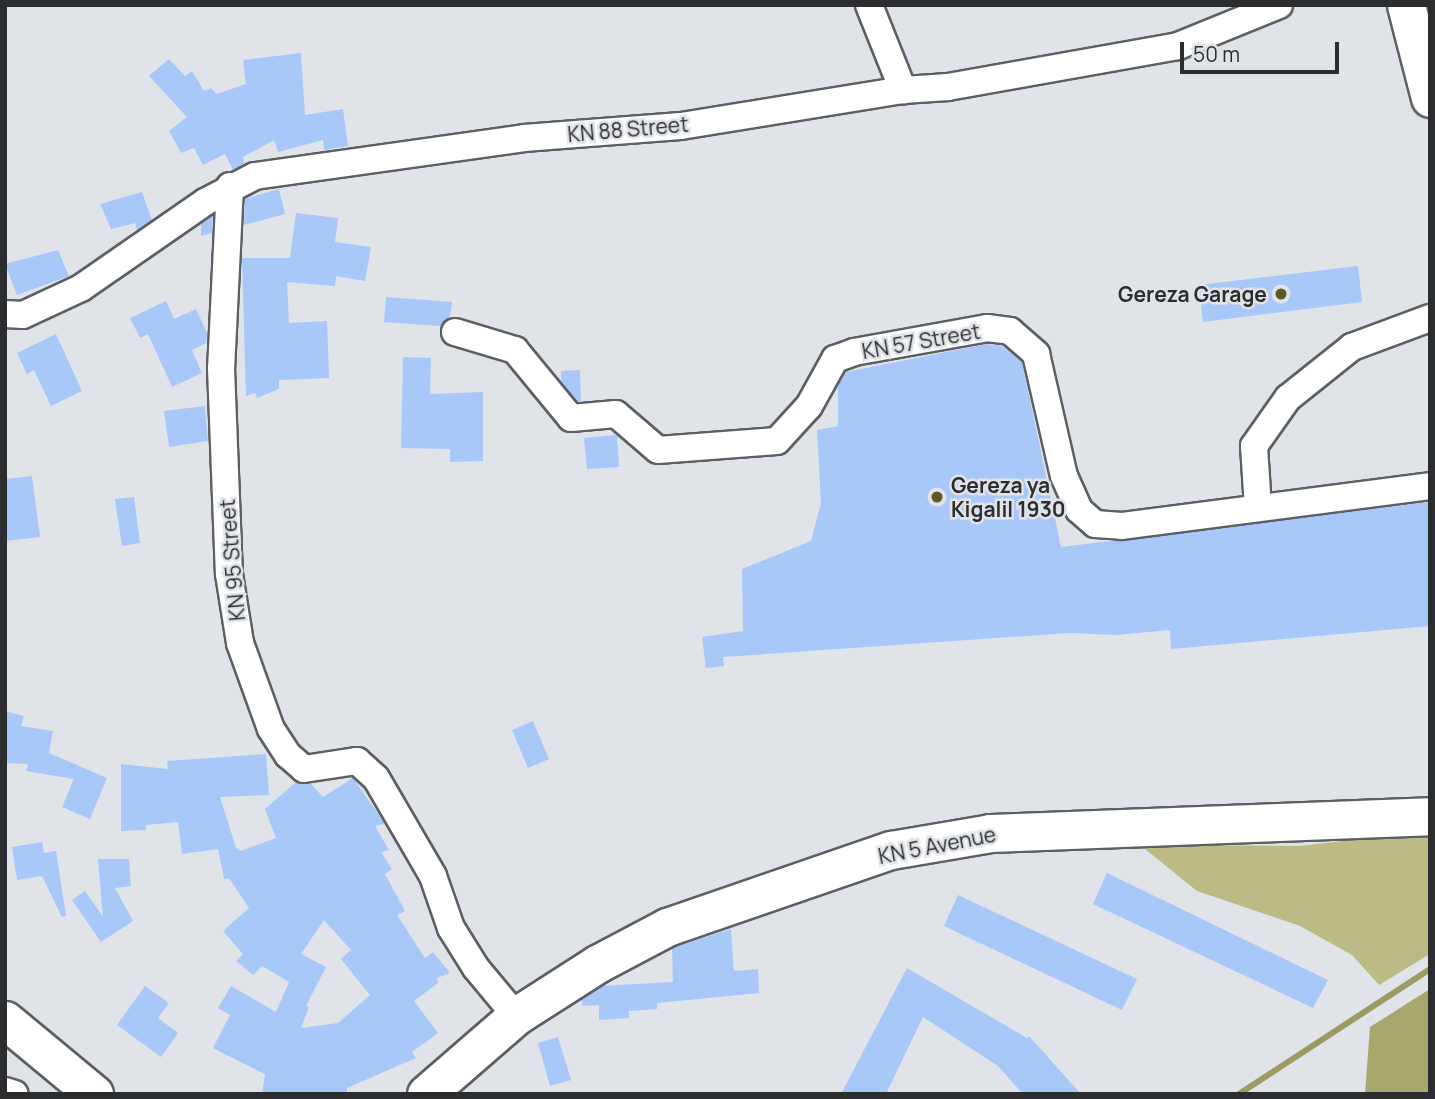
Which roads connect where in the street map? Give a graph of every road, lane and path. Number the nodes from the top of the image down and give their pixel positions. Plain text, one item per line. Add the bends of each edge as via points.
1 (869, 5) edge
2 (1279, 5) edge
3 (1406, 5) edge
4 (903, 90) junction
5 (1430, 98) edge
6 (230, 186) junction
7 (5, 314) edge
8 (1430, 318) edge
9 (455, 331) dead end
10 (1430, 486) edge
11 (1258, 508) junction
12 (1430, 816) edge
13 (516, 1016) junction
14 (5, 1020) edge
15 (5, 1091) edge
16 (15, 1094) edge
17 (94, 1094) edge
18 (426, 1094) edge

1 - 4 street
2 - 4 street, KN 88 Street via 1178,46 948,87
3 - 5 main road
4 - 6 street, KN 88 Street via 681,126 524,138 255,176
6 - 7 street, KN 88 Street via 81,288 23,315
6 - 13 street, KN 95 Street via 221,368 229,574 240,643 271,729 288,755 304,769 357,761 376,778 433,876 451,928 475,968
8 - 11 street via 1352,347 1288,398 1254,446
9 - 11 street, KN 57 Street via 515,350 571,418 616,414 659,450 777,441 810,406 835,359 854,352 974,330 1010,331 1036,354 1063,476 1079,510 1095,524 1122,526
10 - 11 street, KN 57 Street
12 - 13 main road, KN 5 Avenue via 990,833 891,850 667,927 599,963
13 - 18 main road, KN 5 Avenue
14 - 17 main road
15 - 16 street

